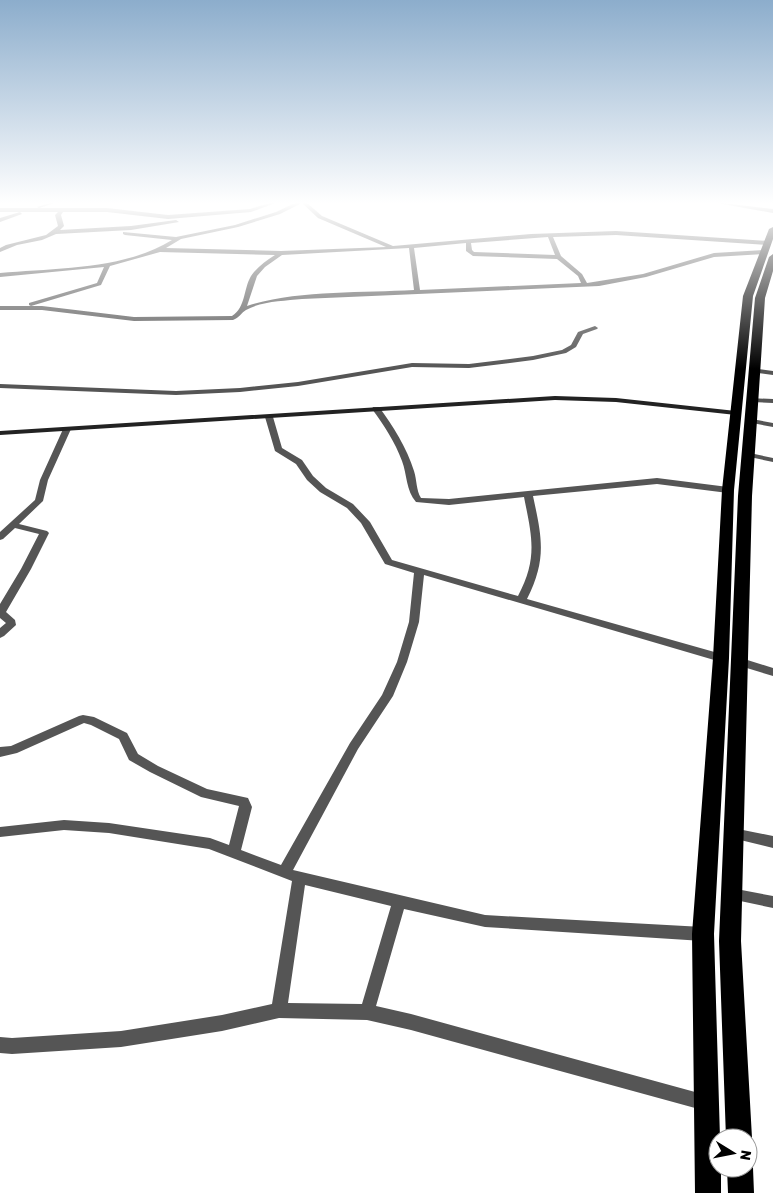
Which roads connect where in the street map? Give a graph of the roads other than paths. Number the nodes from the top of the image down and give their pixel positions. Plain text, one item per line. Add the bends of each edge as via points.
1 (133, 258) edge
2 (274, 258) edge
3 (412, 258) edge
4 (559, 258) edge
5 (704, 258) edge
6 (766, 258) edge
7 (108, 265) junction
8 (0, 275) edge
9 (585, 284) junction
10 (416, 292) junction
11 (754, 297) junction
12 (22, 307) junction
13 (0, 308) edge
14 (244, 309) junction
15 (595, 328) dead end
16 (753, 370) junction
17 (773, 374) edge
18 (0, 386) edge
19 (752, 400) junction
20 (773, 401) edge
21 (376, 409) junction
22 (269, 416) junction
23 (743, 417) junction
24 (773, 425) edge
25 (67, 428) junction
26 (0, 433) edge
27 (748, 454) junction
28 (773, 460) edge
29 (728, 490) junction
30 (528, 493) junction
31 (13, 525) junction
32 (0, 538) edge
33 (419, 573) junction
34 (521, 601) junction
35 (0, 613) edge
36 (0, 634) edge
37 (721, 658) junction
38 (741, 662) junction
39 (773, 672) edge
40 (717, 698) junction
41 (738, 703) junction
42 (0, 752) edge
43 (0, 832) edge
44 (733, 833) junction
45 (773, 842) edge
46 (234, 853) junction
47 (284, 873) junction
48 (299, 878) junction
49 (730, 894) junction
50 (773, 902) edge
51 (399, 903) junction
52 (703, 934) junction
53 (279, 1010) junction
54 (367, 1012) junction
55 (0, 1045) edge
56 (706, 1103) junction
57 (739, 1128) edge
58 (740, 1178) edge
59 (708, 1193) edge
60 (741, 1193) edge

1 - 7 street
2 - 14 street via 252,278
3 - 10 street
4 - 9 street via 580,275
5 - 9 street via 624,280
6 - 11 highway via 757,268
7 - 8 street
7 - 12 street via 99,284
9 - 10 street
10 - 14 street via 302,297 268,301
11 - 16 highway
11 - 23 highway
12 - 13 street
12 - 14 street via 143,319 233,318
15 - 18 street via 580,334 574,346 564,352 533,358 469,366 404,366 240,390 176,393
16 - 17 street
16 - 19 highway
19 - 20 street
19 - 23 highway
21 - 22 street
21 - 23 street via 573,398 616,400
21 - 30 street via 397,441 410,473 415,497 419,500 449,502
22 - 25 street
22 - 33 street via 278,449 299,462 323,490 350,506 365,522 388,562
23 - 24 street
23 - 27 highway
23 - 29 highway
25 - 26 street
25 - 31 street via 44,480 39,501
27 - 28 street
27 - 38 highway via 744,496
29 - 30 street via 657,481
29 - 37 highway
30 - 34 street via 538,558 535,575
31 - 32 street
31 - 35 street via 44,533
33 - 34 street
33 - 47 street via 414,622 387,696 354,746
34 - 37 street
35 - 36 street via 11,625
37 - 40 highway
38 - 39 street
38 - 41 highway
40 - 41 highway
40 - 52 highway
41 - 44 highway
42 - 46 street via 13,750 84,719 102,724 123,736 133,757 154,769 205,793 244,802 246,807
43 - 46 street via 64,825 109,828 210,844
44 - 45 street
44 - 49 highway
46 - 47 street
47 - 48 street
48 - 51 street
48 - 53 street
49 - 50 street
49 - 57 highway
51 - 52 street via 485,921
51 - 54 street
52 - 56 highway
53 - 54 street
53 - 55 street via 121,1039
54 - 56 street
56 - 59 highway
58 - 60 highway

